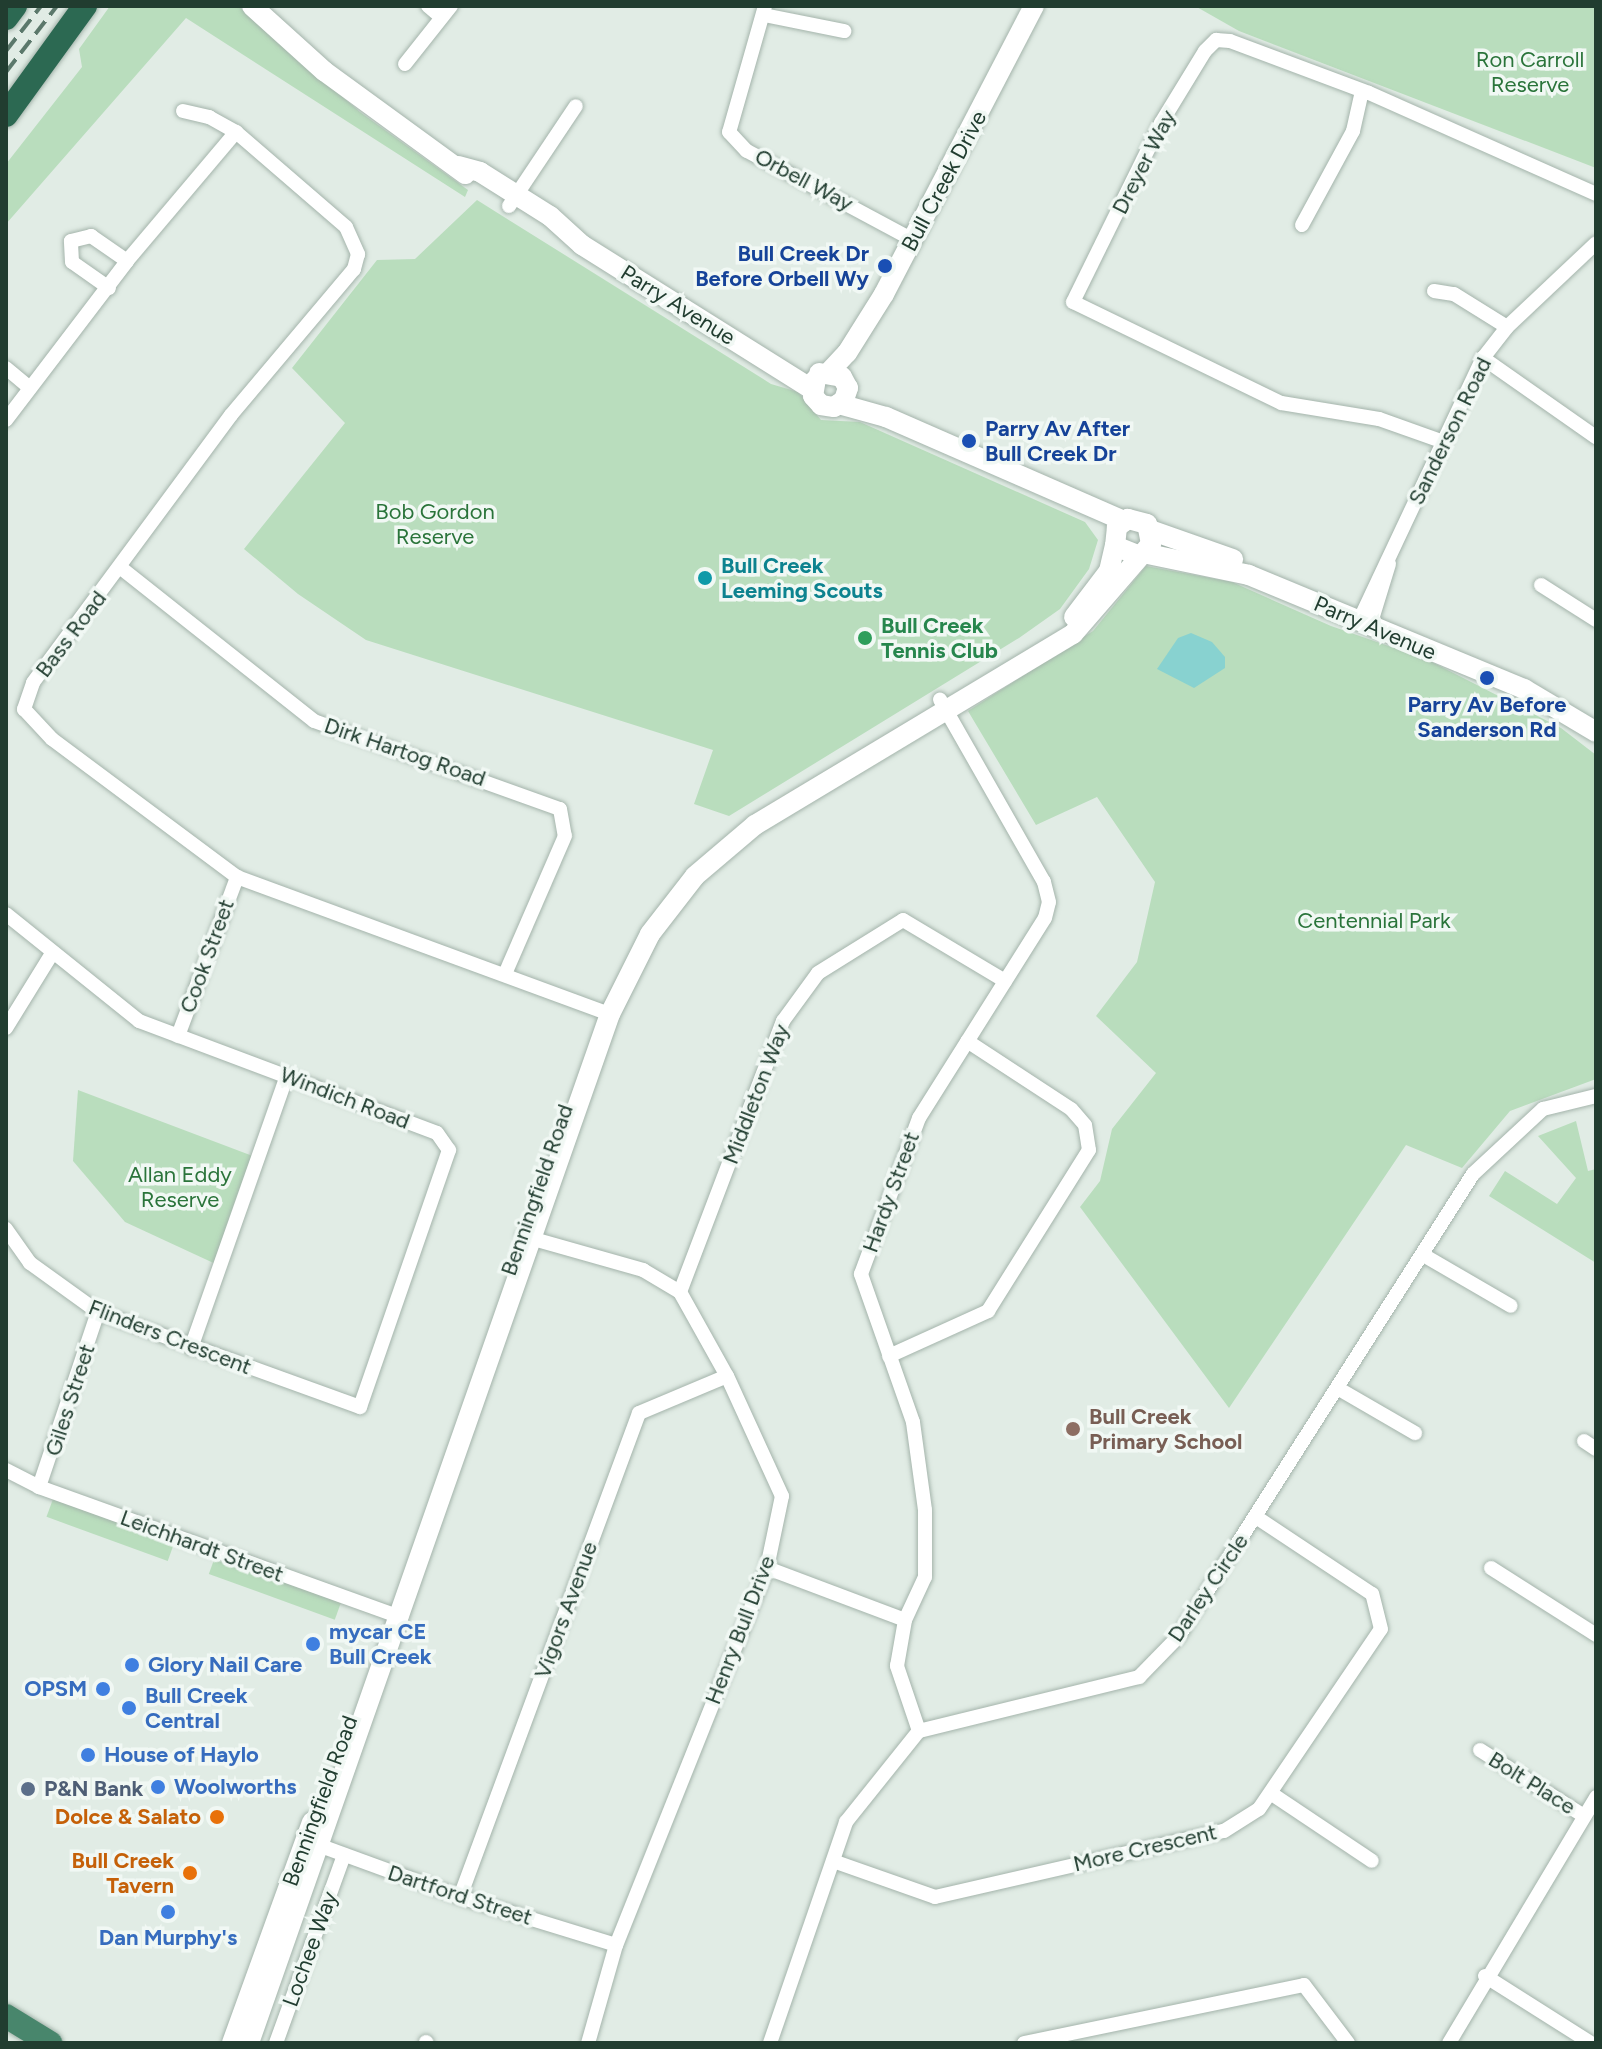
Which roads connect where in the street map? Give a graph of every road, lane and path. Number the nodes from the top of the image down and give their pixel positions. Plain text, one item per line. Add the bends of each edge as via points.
1 (15, 6) edge
2 (85, 6) edge
3 (252, 6) edge
4 (428, 6) edge
5 (1034, 6) edge
6 (765, 11) edge
7 (446, 12) edge
8 (6, 18) edge
9 (844, 31) dead end
10 (405, 64) dead end
11 (1362, 91) junction
12 (576, 106) dead end
13 (183, 111) dead end
14 (6, 115) edge
15 (236, 132) junction
16 (1596, 194) edge
17 (512, 201) junction
18 (1302, 225) dead end
19 (913, 240) junction
20 (1596, 243) edge
21 (127, 261) junction
22 (109, 288) junction
23 (1434, 291) dead end
24 (1507, 327) junction
25 (1483, 358) junction
26 (6, 368) edge
27 (832, 384) junction
28 (30, 388) junction
29 (7, 415) edge
30 (1596, 437) edge
31 (1441, 441) junction
32 (1064, 496) junction
33 (1124, 521) junction
34 (1150, 530) junction
35 (1115, 543) junction
36 (1141, 554) junction
37 (121, 568) junction
38 (1541, 585) dead end
39 (1367, 619) junction
40 (1596, 620) edge
41 (944, 705) junction
42 (1596, 720) edge
43 (1596, 732) edge
44 (237, 877) junction
45 (6, 914) edge
46 (53, 952) junction
47 (505, 974) junction
48 (1005, 981) junction
49 (605, 1012) junction
50 (6, 1028) edge
51 (178, 1036) junction
52 (967, 1041) junction
53 (287, 1076) junction
54 (1596, 1096) edge
55 (6, 1229) edge
56 (528, 1238) junction
57 (1425, 1256) junction
58 (680, 1292) junction
59 (1511, 1306) dead end
60 (98, 1312) junction
61 (191, 1348) junction
62 (889, 1356) junction
63 (727, 1376) junction
64 (1339, 1389) junction
65 (360, 1407) joint
66 (1415, 1433) dead end
67 (6, 1470) edge
68 (39, 1487) junction
69 (1256, 1517) junction
70 (767, 1568) junction
71 (1491, 1568) dead end
72 (395, 1615) junction
73 (905, 1620) junction
74 (1596, 1635) edge
75 (919, 1731) junction
76 (1480, 1750) dead end
77 (1272, 1794) junction
78 (1596, 1797) edge
79 (1584, 1816) junction
80 (312, 1843) junction
81 (344, 1855) junction
82 (833, 1861) junction
83 (1372, 1861) dead end
84 (460, 1897) junction
85 (616, 1945) junction
86 (1485, 1976) junction
87 (6, 2016) edge
88 (50, 2043) edge
89 (232, 2043) edge
90 (249, 2043) edge
91 (276, 2043) edge
92 (588, 2043) edge
93 (770, 2043) edge
94 (1024, 2043) edge
95 (1348, 2043) edge
96 (1449, 2043) edge
97 (1591, 2043) edge

1 - 8 highway
2 - 14 highway
3 - 17 main road, Parry Avenue via 381,116 458,166 480,172
4 - 7 street
5 - 19 main road, Bull Creek Drive
6 - 9 street
6 - 19 street, Orbell Way via 729,132 747,151
7 - 10 street
11 - 16 street, Dreyer Way
11 - 18 street via 1353,131
11 - 31 street, Dreyer Way via 1216,40 1161,123 1073,302 1281,403 1379,419
12 - 17 street
13 - 15 street, Bass Road
15 - 21 street
15 - 37 street, Bass Road via 346,227 358,254 354,269 231,415
17 - 27 main road, Parry Avenue via 550,216 563,232 796,374
19 - 27 main road, Bull Creek Drive
20 - 24 street, Sanderson Road
21 - 22 street
21 - 22 street via 91,236 71,241 72,262
22 - 28 street
23 - 24 street via 1454,294
24 - 25 street, Sanderson Road
25 - 30 street
25 - 31 street, Sanderson Road
26 - 28 street
27 - 32 main road, Parry Avenue via 886,417
28 - 29 street
31 - 39 street, Sanderson Road
32 - 33 main road, Parry Avenue
32 - 35 main road, Parry Avenue via 1068,506
33 - 34 main road, Parry Avenue via 1141,520
33 - 35 main road
34 - 36 main road via 1151,544
34 - 39 main road, Parry Avenue
35 - 36 main road, Parry Avenue
35 - 41 main road, Benningfield Road via 1109,571 1078,615
36 - 39 main road, Parry Avenue via 1226,567
36 - 41 main road, Benningfield Road via 1073,634
37 - 44 street, Bass Road via 33,683 24,709 52,739
37 - 47 street, Dirk Hartog Road via 314,721 560,809 565,836
38 - 40 street
39 - 42 main road, Parry Avenue via 1514,674
39 - 43 main road, Parry Avenue via 1524,689
41 - 48 street, Hardy Street via 1044,882 1049,902
41 - 49 main road, Benningfield Road via 755,825 719,854 663,916
44 - 47 street, Bass Road
44 - 51 street, Cook Street
45 - 46 street, Windich Road
46 - 50 street
46 - 51 street, Windich Road via 139,1021
47 - 49 street, Bass Road
48 - 52 street, Hardy Street
48 - 58 street, Middleton Way via 903,920 818,973 783,1021
49 - 56 main road, Benningfield Road
51 - 53 street, Windich Road
52 - 62 street, Hardy Street via 919,1118 861,1274
52 - 62 street via 1071,1109 1085,1125 1089,1150 988,1311
53 - 61 street
53 - 65 street, Windich Road via 437,1133 449,1150
54 - 57 street, Darley Circle via 1543,1109 1521,1129 1473,1174
55 - 60 street, Flinders Crescent via 30,1263
56 - 58 street via 643,1270
56 - 72 main road, Benningfield Road
57 - 59 street
57 - 64 street, Darley Circle
58 - 63 street, Henry Bull Drive
60 - 61 street, Flinders Crescent
60 - 68 street, Giles Street
61 - 65 street, Flinders Crescent
62 - 73 street, Hardy Street via 913,1422 925,1510 925,1577
63 - 70 street, Henry Bull Drive via 782,1496
63 - 84 street, Vigors Avenue via 639,1413
64 - 66 street
64 - 69 street, Darley Circle
67 - 68 street, Leichhardt Street
68 - 72 street, Leichhardt Street
69 - 75 street, Darley Circle via 1178,1637 1139,1677
69 - 77 street, More Crescent via 1372,1594 1381,1629
70 - 73 street
70 - 85 street, Henry Bull Drive
71 - 74 street
72 - 80 main road, Benningfield Road
73 - 75 street, Hardy Street via 897,1666
75 - 82 street via 846,1822
76 - 79 street, Bolt Place
77 - 82 street, More Crescent via 1224,1831 935,1897
77 - 83 street
78 - 79 street
79 - 86 street
80 - 81 street, Dartford Street
80 - 89 main road, Benningfield Road
80 - 90 main road, Benningfield Road
81 - 84 street, Dartford Street
81 - 91 street, Lochee Way
82 - 93 street
84 - 85 street, Dartford Street
85 - 92 street, Henry Bull Drive
86 - 96 street
86 - 97 street
87 - 88 highway
94 - 95 street via 1304,1985

